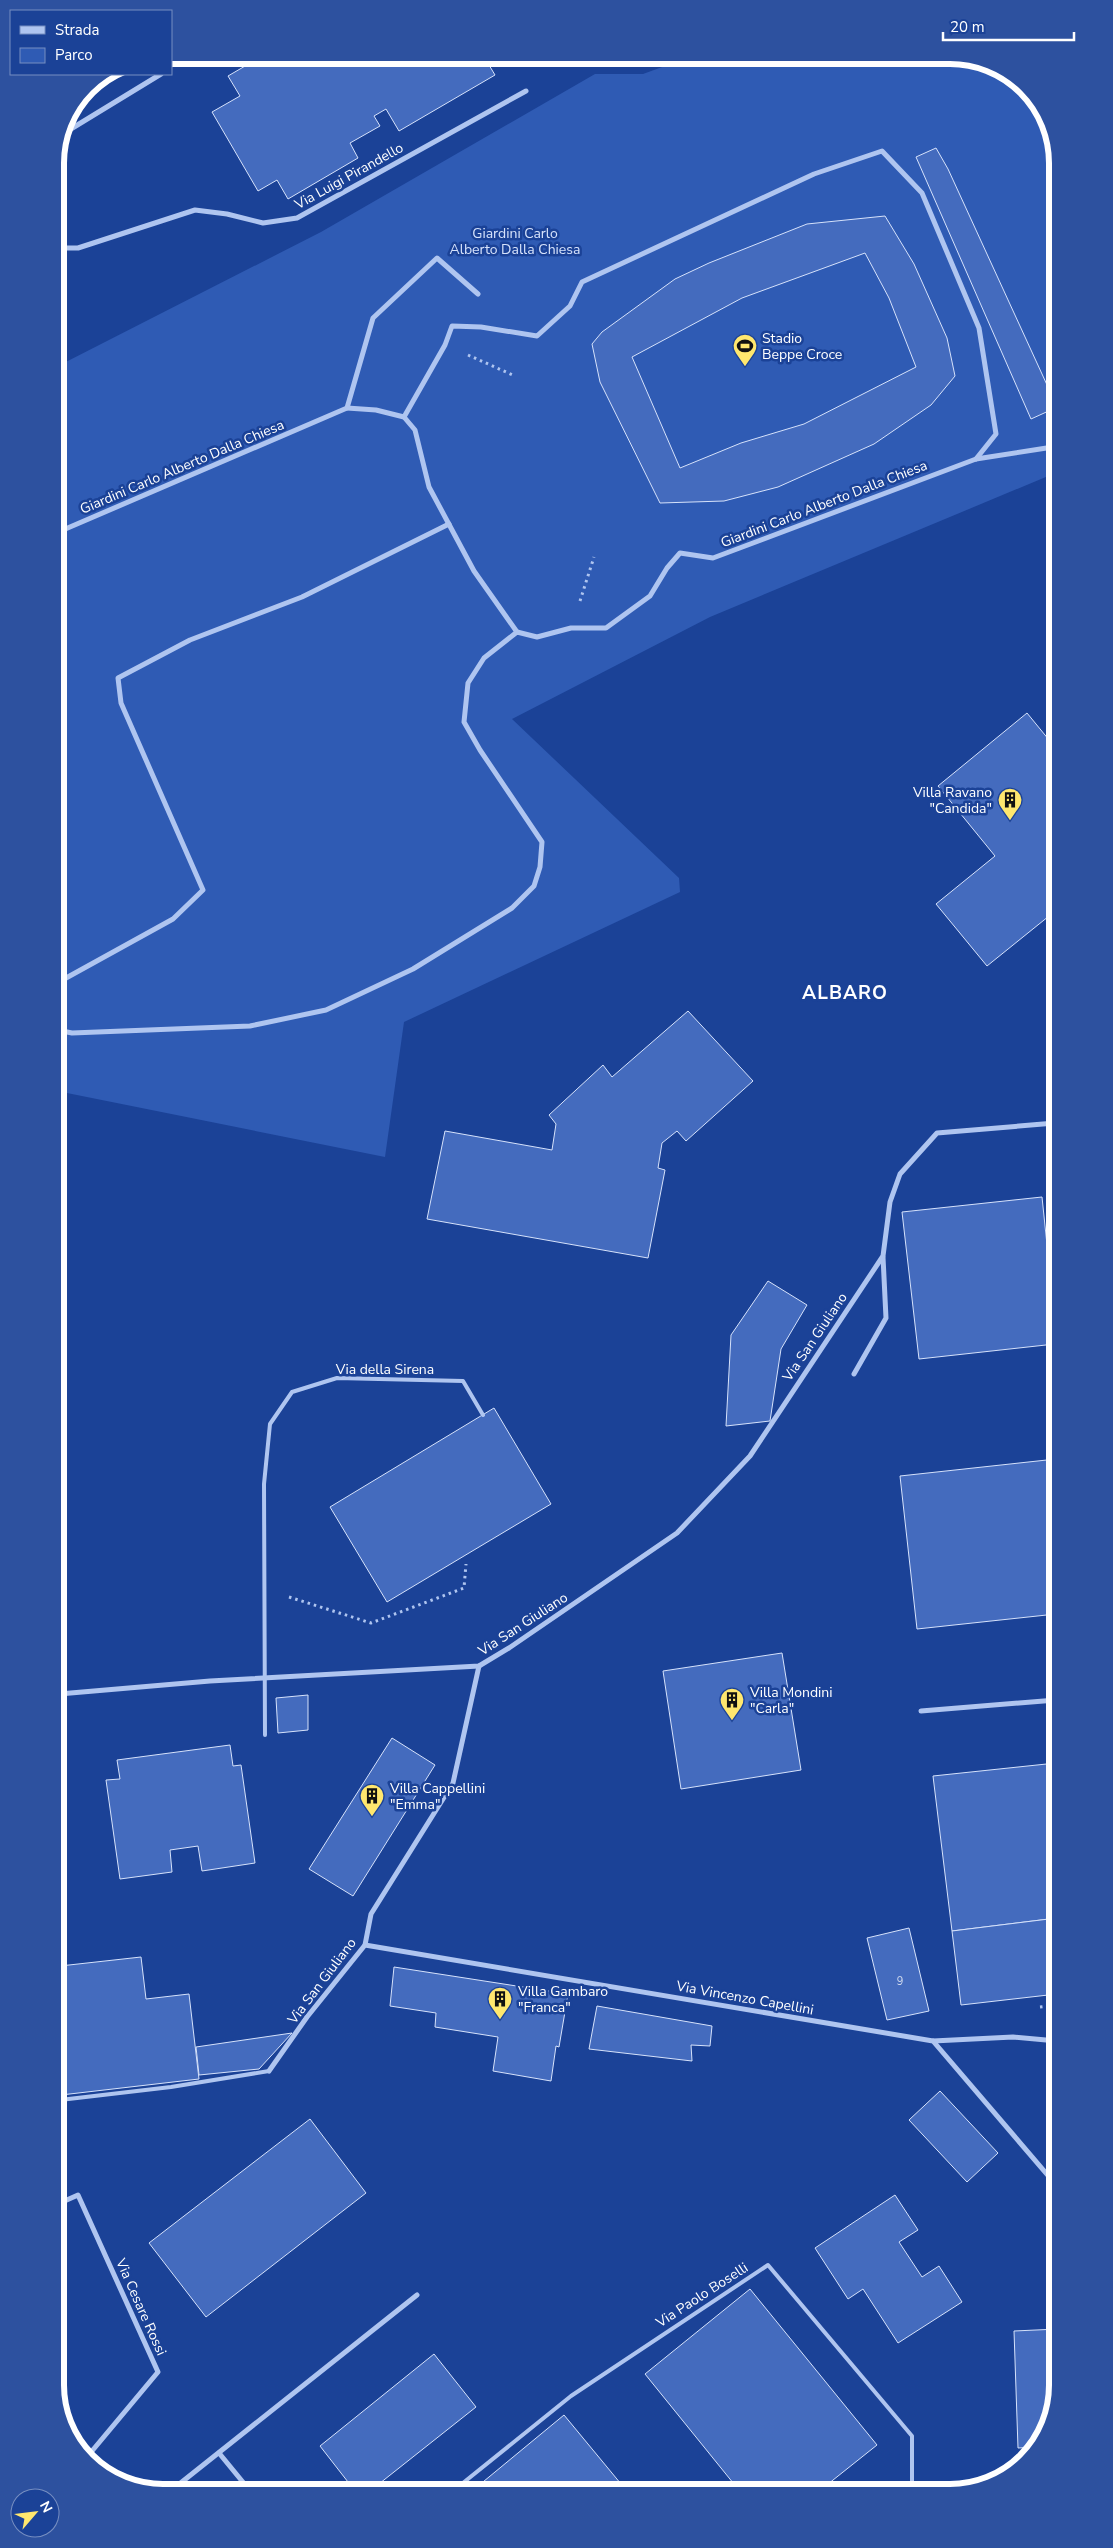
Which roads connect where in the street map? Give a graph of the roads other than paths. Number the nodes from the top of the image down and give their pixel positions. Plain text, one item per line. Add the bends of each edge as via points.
1 (158, 75) edge
2 (526, 91) dead end
3 (70, 130) edge
4 (64, 248) edge
5 (478, 294) dead end
6 (347, 408) junction
7 (404, 417) junction
8 (1049, 448) edge
9 (976, 459) junction
10 (449, 524) junction
11 (64, 530) edge
12 (517, 632) junction
13 (64, 978) edge
14 (64, 1031) edge
15 (1049, 1124) edge
16 (883, 1256) junction
17 (854, 1374) dead end
18 (483, 1415) dead end
19 (480, 1666) junction
20 (264, 1678) junction
21 (64, 1694) edge
22 (1049, 1701) edge
23 (921, 1711) dead end
24 (265, 1735) dead end
25 (365, 1945) junction
26 (1049, 2040) edge
27 (933, 2041) junction
28 (269, 2071) joint
29 (64, 2100) edge
30 (1049, 2176) edge
31 (64, 2201) edge
32 (417, 2295) dead end
33 (90, 2453) edge
34 (219, 2453) junction
35 (179, 2484) edge
36 (244, 2484) edge
37 (462, 2484) edge
38 (912, 2484) edge

1 - 3 street
2 - 4 street, Via Luigi Pirandello via 297,218 263,223 195,210 78,248
5 - 6 street via 437,258 372,318
6 - 7 street via 376,410
6 - 11 street, Giardini Carlo Alberto Dalla Chiesa
7 - 9 street via 445,345 452,326 481,326 537,336 570,306 582,282 814,174 882,151 922,193 979,328 996,434
7 - 10 street via 416,430 429,487
8 - 9 street, Giardini Carlo Alberto Dalla Chiesa
9 - 12 street, Giardini Carlo Alberto Dalla Chiesa via 713,558 680,553 650,596 606,628 571,628 537,637
10 - 12 street via 474,571
10 - 13 street via 302,598 190,640 118,678 121,703 203,890 173,919
12 - 14 street via 484,658 468,682 464,722 542,842 540,867 534,886 512,908 413,969 326,1010 250,1026
15 - 16 street, Via San Giuliano via 937,1133 900,1174 890,1202
16 - 17 street, Via San Giuliano via 886,1318
16 - 19 street, Via San Giuliano via 750,1456 677,1532
18 - 20 lane, Via della Sirena via 464,1380 337,1378 292,1392 270,1424 264,1484
19 - 20 street
19 - 25 street, Via San Giuliano via 453,1783 371,1914
20 - 21 street
20 - 24 lane, Via della Sirena
22 - 23 street
25 - 27 street, Via Vincenzo Capellini
25 - 28 street, Via San Giuliano
26 - 27 street, Via Vincenzo Capellini via 1013,2037
27 - 30 street
28 - 29 lane, Via San Giuliano
31 - 33 street, Via Cesare Rossi via 78,2195 158,2372
32 - 34 street
34 - 35 street
34 - 36 street
37 - 38 lane, Via Paolo Boselli via 571,2396 768,2265 912,2436

